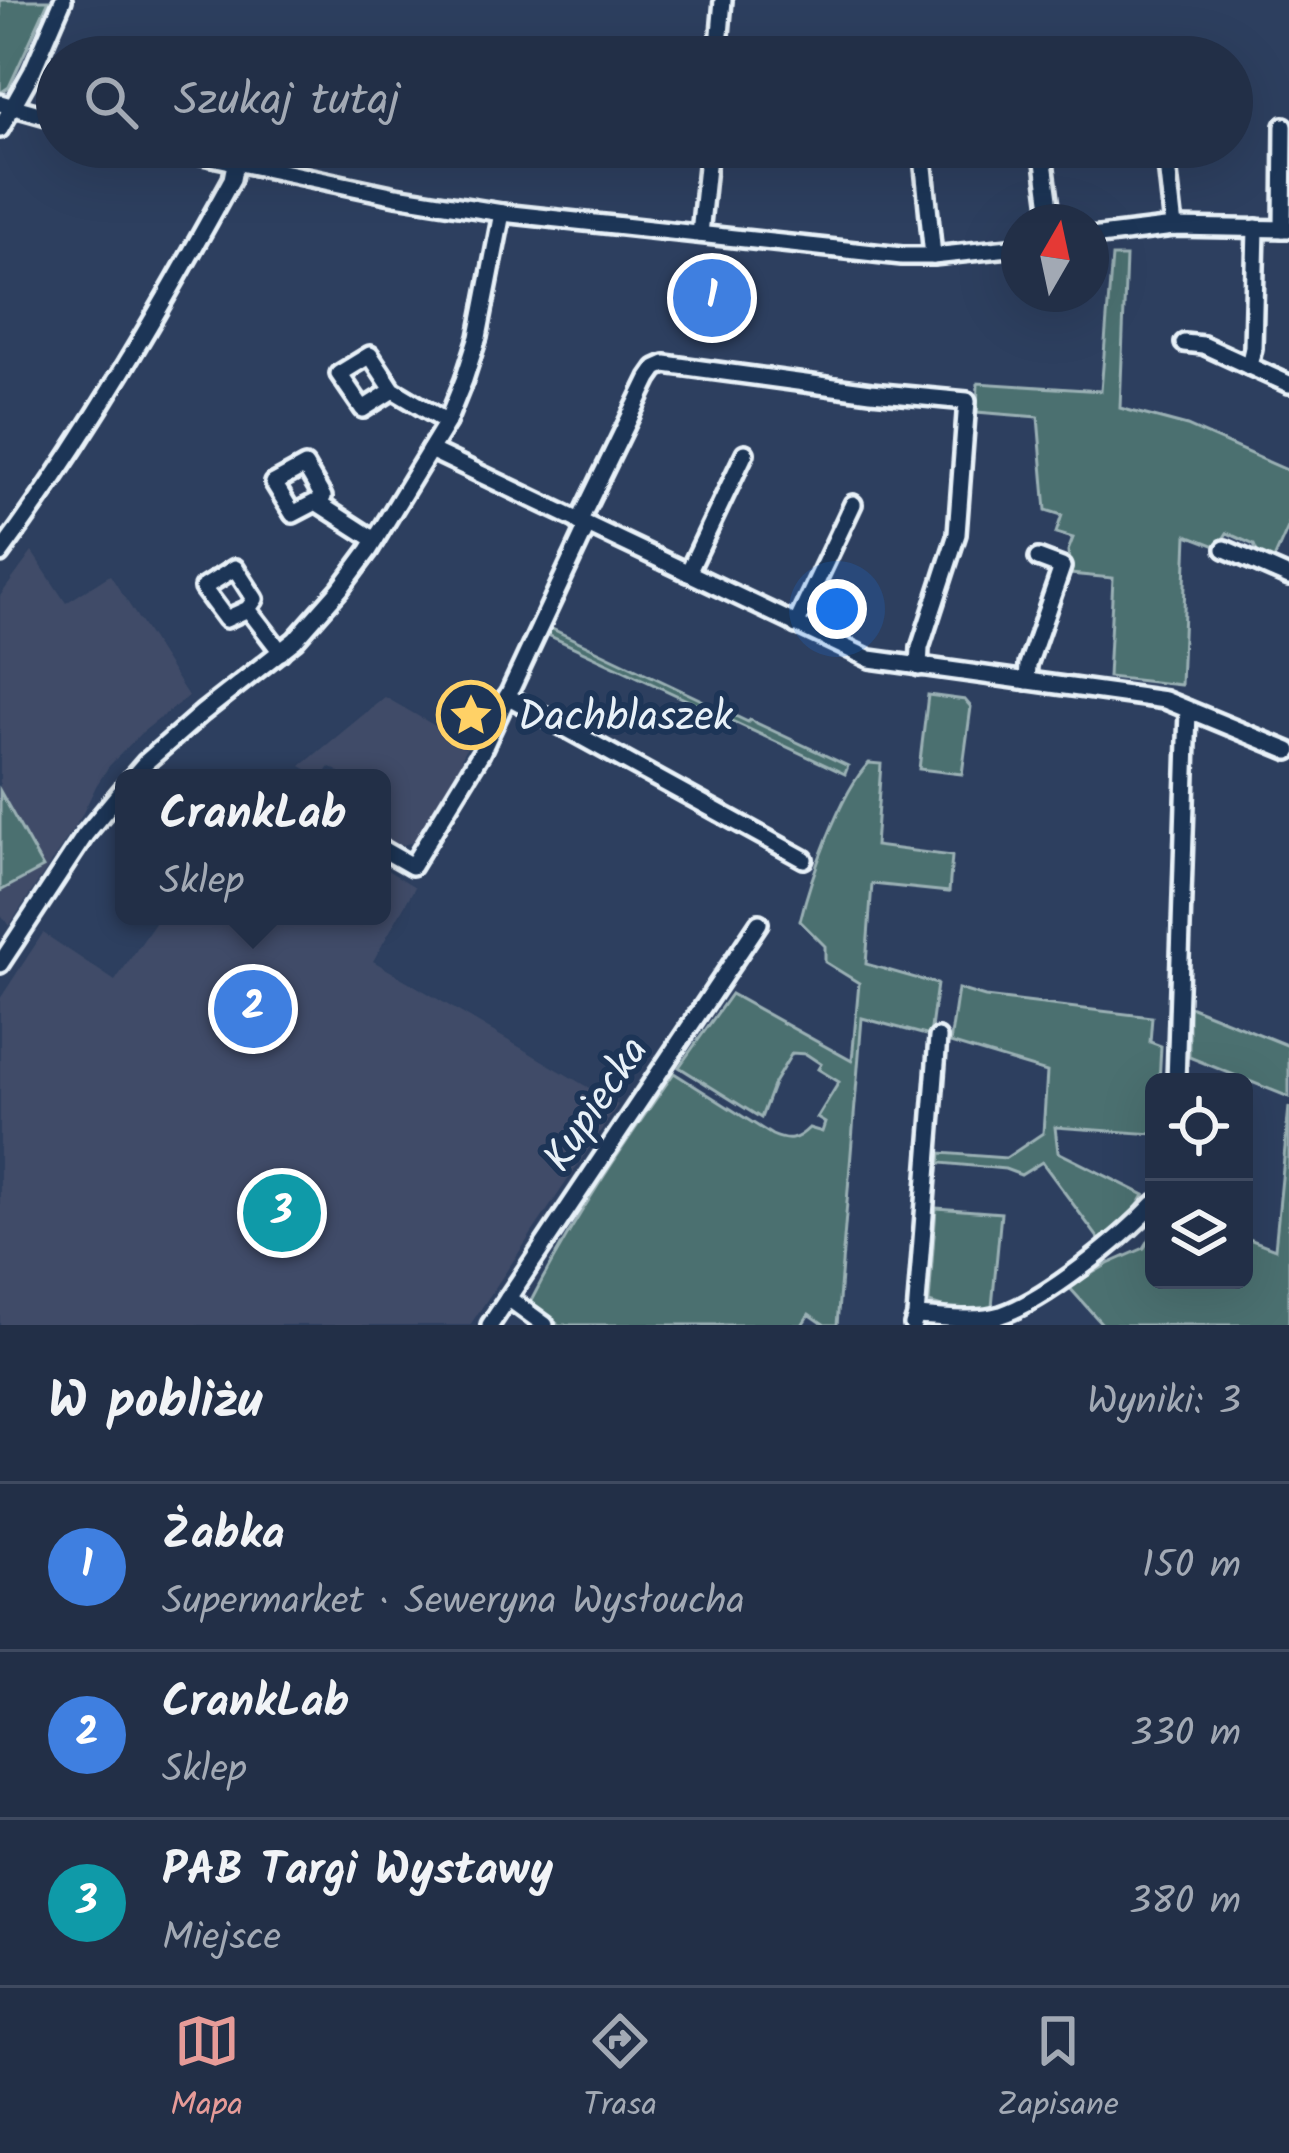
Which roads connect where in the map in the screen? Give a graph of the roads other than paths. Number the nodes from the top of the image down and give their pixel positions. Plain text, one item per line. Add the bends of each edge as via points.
1 (63, 0) edge
2 (722, 0) edge
3 (48, 36) edge
4 (719, 36) edge
5 (36, 63) edge
6 (6, 105) edge
7 (36, 113) edge
8 (1284, 126) dead end
9 (0, 129) edge
10 (235, 168) edge
11 (256, 168) edge
12 (707, 168) edge
13 (924, 168) edge
14 (1045, 168) edge
15 (1167, 168) edge
16 (1050, 204) edge
17 (502, 213) junction
18 (1174, 227) junction
19 (1256, 228) junction
20 (1286, 229) edge
21 (700, 234) junction
22 (1109, 235) edge
23 (1001, 249) edge
24 (933, 256) junction
25 (1184, 343) dead end
26 (1249, 366) junction
27 (1289, 384) edge
28 (393, 390) dead end
29 (447, 422) junction
30 (430, 450) junction
31 (745, 453) dead end
32 (316, 502) dead end
33 (853, 505) dead end
34 (583, 524) junction
35 (375, 540) junction
36 (1225, 549) dead end
37 (0, 554) edge
38 (1038, 558) dead end
39 (688, 573) junction
40 (1289, 577) edge
41 (248, 609) dead end
42 (796, 625) junction
43 (281, 652) junction
44 (919, 667) junction
45 (1027, 681) junction
46 (507, 697) junction
47 (1189, 710) junction
48 (1289, 751) edge
49 (140, 769) edge
50 (115, 799) edge
51 (391, 854) edge
52 (804, 859) dead end
53 (759, 923) dead end
54 (0, 964) edge
55 (938, 1038) dead end
56 (1176, 1073) edge
57 (1145, 1213) edge
58 (508, 1298) junction
59 (914, 1320) edge
60 (490, 1325) edge
61 (544, 1325) edge

1 - 3 street
2 - 4 street
5 - 6 street
6 - 7 street
6 - 9 street
8 - 20 street
10 - 37 street via 117,382
11 - 17 street
12 - 21 street
13 - 24 street
14 - 16 street
15 - 18 street
17 - 21 street
17 - 29 street via 478,337
18 - 19 street
18 - 22 street
19 - 20 street
19 - 26 street
21 - 24 street
23 - 24 street
25 - 26 street
26 - 27 street
28 - 29 street
29 - 30 street
30 - 34 street
30 - 35 street
31 - 39 street
32 - 35 street
33 - 42 street
34 - 39 street
34 - 44 street via 649,378 665,364 967,401 958,534
34 - 46 street
35 - 43 street
36 - 40 street
38 - 45 street via 1062,567
39 - 42 street
41 - 43 street
42 - 44 street via 870,659
43 - 49 street
44 - 45 street
45 - 47 street
46 - 51 street via 412,866
46 - 52 street
47 - 48 street
47 - 56 street
50 - 54 street
53 - 58 street, Kupiecka
55 - 59 street
57 - 59 street via 1016,1308
58 - 60 street, Kupiecka
58 - 61 street

